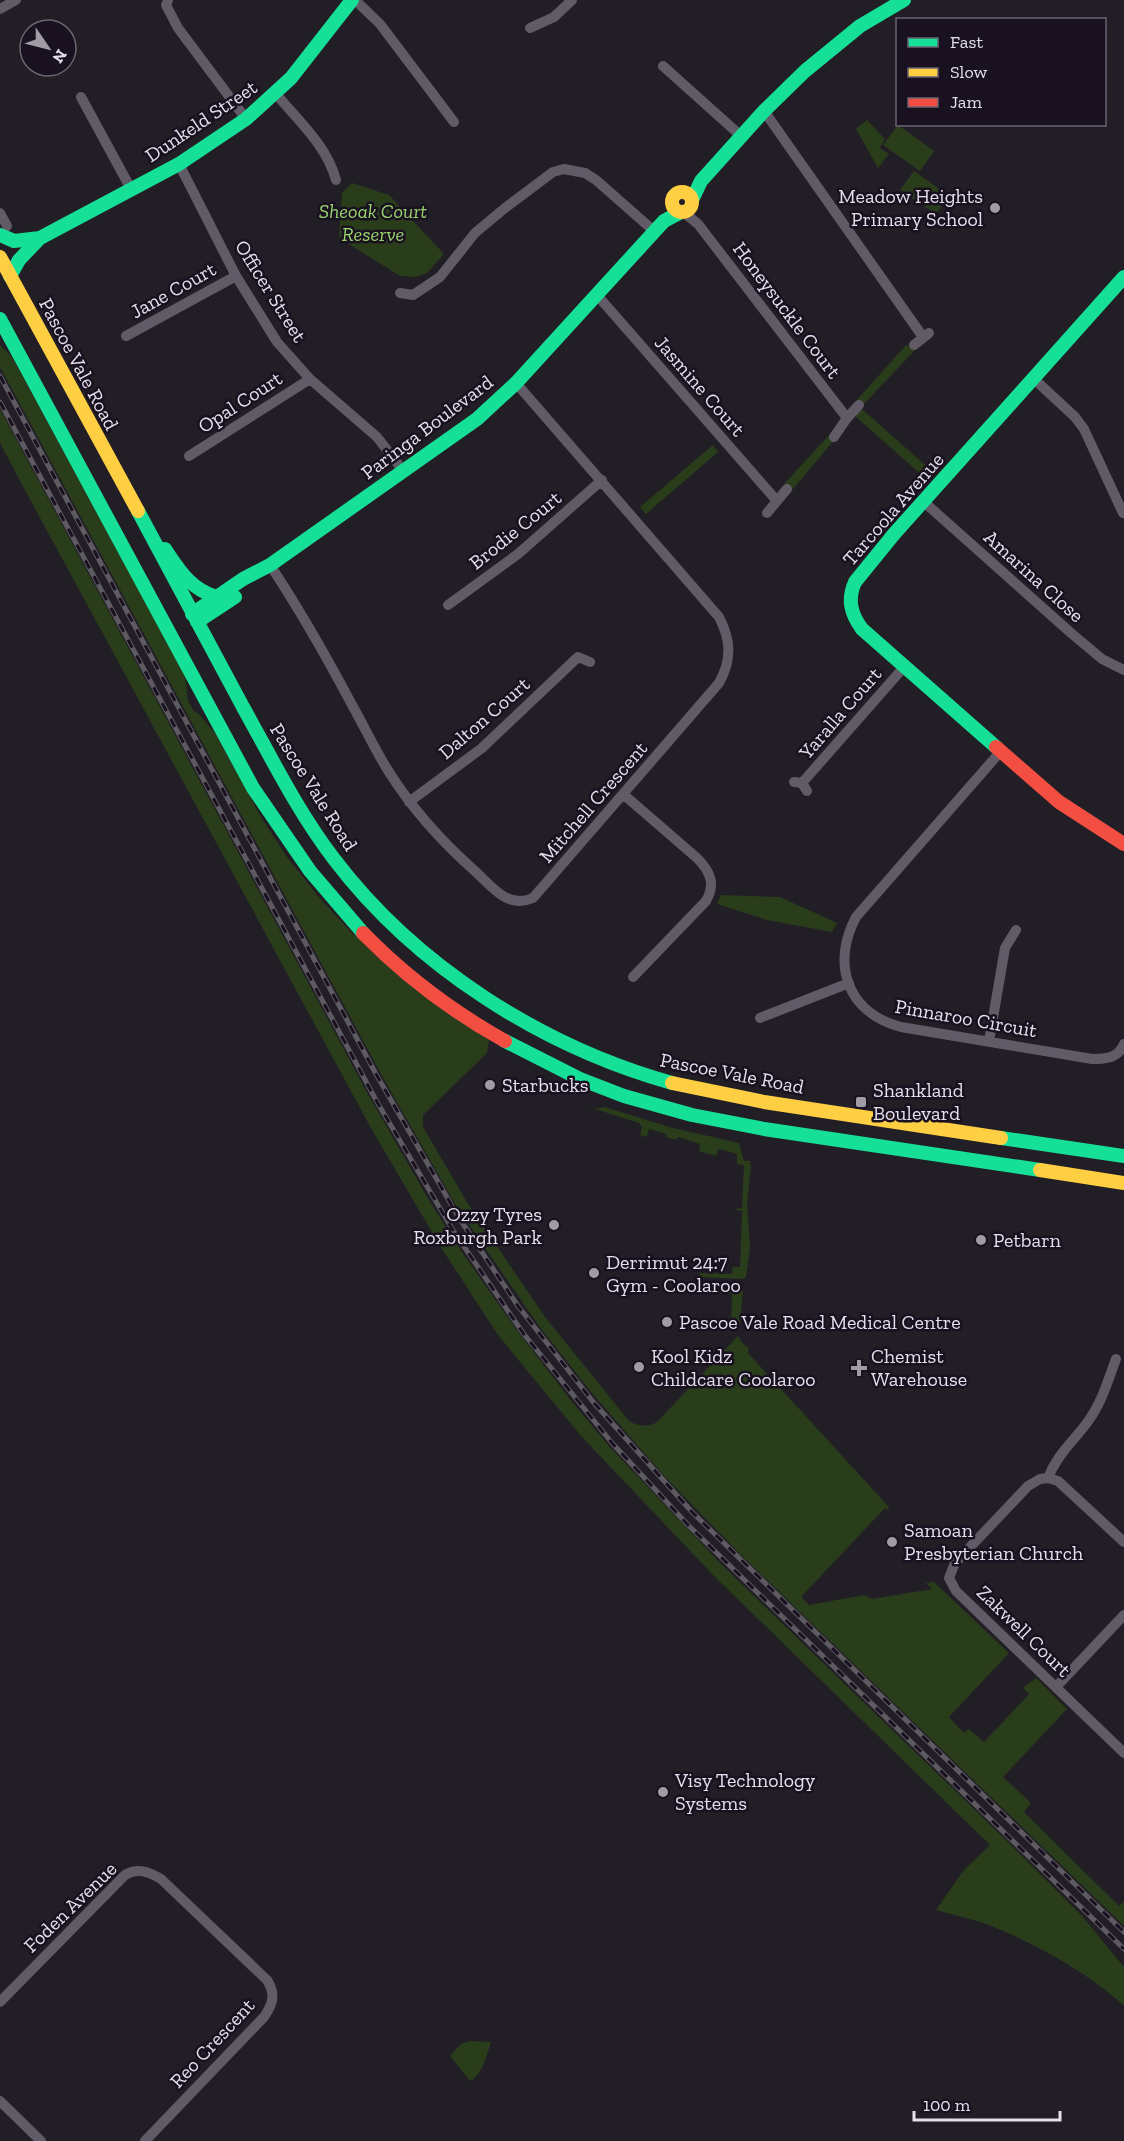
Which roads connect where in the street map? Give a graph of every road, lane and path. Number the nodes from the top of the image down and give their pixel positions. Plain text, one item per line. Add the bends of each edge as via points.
1 (16, 0) edge
2 (168, 0) edge
3 (353, 0) edge
4 (572, 0) edge
5 (904, 0) edge
6 (0, 9) edge
7 (530, 28) dead end
8 (661, 64) dead end
9 (276, 94) junction
10 (81, 97) dead end
11 (764, 111) junction
12 (246, 119) junction
13 (454, 122) dead end
14 (741, 136) junction
15 (179, 164) junction
16 (336, 180) dead end
17 (131, 189) junction
18 (683, 203) junction
19 (0, 213) edge
20 (659, 226) junction
21 (4, 231) edge
22 (40, 238) junction
23 (0, 257) edge
24 (10, 276) junction
25 (236, 276) junction
26 (1124, 277) edge
27 (400, 293) dead end
28 (597, 295) junction
29 (0, 319) edge
30 (126, 336) dead end
31 (914, 345) dead end
32 (1033, 378) junction
33 (310, 379) junction
34 (516, 383) junction
35 (859, 405) dead end
36 (847, 418) junction
37 (834, 436) dead end
38 (189, 456) dead end
39 (404, 472) junction
40 (602, 480) junction
41 (787, 489) dead end
42 (777, 501) junction
43 (924, 502) junction
44 (767, 513) dead end
45 (1122, 515) edge
46 (152, 538) junction
47 (270, 565) junction
48 (217, 597) junction
49 (445, 606) dead end
50 (184, 625) junction
51 (590, 662) dead end
52 (904, 667) junction
53 (1124, 670) edge
54 (1001, 752) junction
55 (801, 786) dead end
56 (623, 794) junction
57 (409, 802) junction
58 (1124, 844) edge
59 (1017, 930) dead end
60 (632, 978) dead end
61 (849, 983) junction
62 (758, 1016) dead end
63 (989, 1041) junction
64 (1123, 1050) edge
65 (778, 1104) junction
66 (774, 1130) junction
67 (1124, 1156) edge
68 (1124, 1184) edge
69 (1116, 1359) dead end
70 (1048, 1478) junction
71 (1124, 1542) edge
72 (1124, 1615) edge
73 (1056, 1687) junction
74 (1124, 1753) edge
75 (143, 1871) joint
76 (0, 2002) edge
77 (0, 2101) edge
78 (41, 2141) edge
79 (146, 2141) edge

1 - 6 street
2 - 12 street via 166,5 178,28
3 - 9 main road, Dunkeld Street
3 - 13 street via 380,24
4 - 7 street via 554,17
5 - 11 main road via 860,26
8 - 14 street
9 - 12 main road, Dunkeld Street
9 - 16 street via 322,149 333,165
10 - 17 street
11 - 14 main road
11 - 31 street via 926,335
12 - 15 main road, Dunkeld Street
14 - 18 main road
15 - 17 main road, Dunkeld Street
15 - 25 street, Officer Street
17 - 22 main road, Dunkeld Street
18 - 20 main road, Paringa Boulevard
18 - 36 street, Honeysuckle Court
19 - 21 street
20 - 27 street via 585,173 564,169 536,184 475,233 440,277 413,295
20 - 28 main road, Paringa Boulevard
21 - 22 main road, Dunkeld Street via 9,241 17,243
22 - 24 main road, Dunkeld Street
23 - 24 main road, Pascoe Vale Road
24 - 46 main road, Pascoe Vale Road
25 - 30 street, Jane Court
25 - 33 street, Officer Street via 277,342
26 - 32 main road, Tarcoola Avenue
28 - 34 main road, Paringa Boulevard
28 - 42 street, Jasmine Court
29 - 50 main road, Pascoe Vale Road
32 - 43 main road, Tarcoola Avenue
32 - 45 street via 1084,429
33 - 38 street, Opal Court
33 - 39 street, Officer Street via 377,437
34 - 39 main road, Paringa Boulevard via 477,419
34 - 40 street, Mitchell Crescent
35 - 36 street
36 - 37 street
39 - 47 main road, Paringa Boulevard
40 - 49 street, Brodie Court via 518,554
40 - 56 street, Mitchell Crescent via 719,617 728,642 726,670 719,683
41 - 42 street
42 - 44 street
43 - 52 main road, Tarcoola Avenue via 850,591 853,617
43 - 53 street, Amarina Close via 1071,633 1102,659
46 - 48 main road via 188,582
46 - 50 main road, Pascoe Vale Road
47 - 48 main road, Paringa Boulevard
47 - 50 main road, Paringa Boulevard via 248,587
47 - 57 street, Mitchell Crescent via 303,615 387,770
48 - 50 main road, Paringa Boulevard
50 - 65 main road, Pascoe Vale Road via 326,847 368,897 433,959 490,1001 579,1050 706,1092
50 - 66 main road, Pascoe Vale Road via 253,788 281,833 350,920 409,974 476,1024 600,1087 668,1109
51 - 57 street, Dalton Court via 577,652 489,742
52 - 54 main road, Tarcoola Avenue
52 - 55 street, Yaralla Court
54 - 58 main road, Tarcoola Avenue via 1059,802
54 - 61 street, Pinnaroo Circuit via 856,917 843,955
56 - 57 street, Mitchell Crescent via 533,898 523,902 511,901 498,892 435,833
56 - 60 street via 697,858 711,878 706,901
59 - 63 street via 1005,948
61 - 62 street
61 - 63 street, Pinnaroo Circuit via 866,1010 888,1024
63 - 64 street, Pinnaroo Circuit via 1092,1059 1114,1057
65 - 66 main road
65 - 67 main road, Pascoe Vale Road
66 - 68 main road, Pascoe Vale Road
69 - 70 street via 1095,1411 1058,1457
70 - 71 street via 1064,1484
70 - 73 street, Zakwell Court via 1028,1486 955,1563 949,1578 956,1591
72 - 73 street
73 - 74 street, Zakwell Court
75 - 76 street, Foden Avenue via 125,1875
75 - 79 street, Reo Crescent via 161,1879 267,1980 274,1998 264,2017
77 - 78 street

